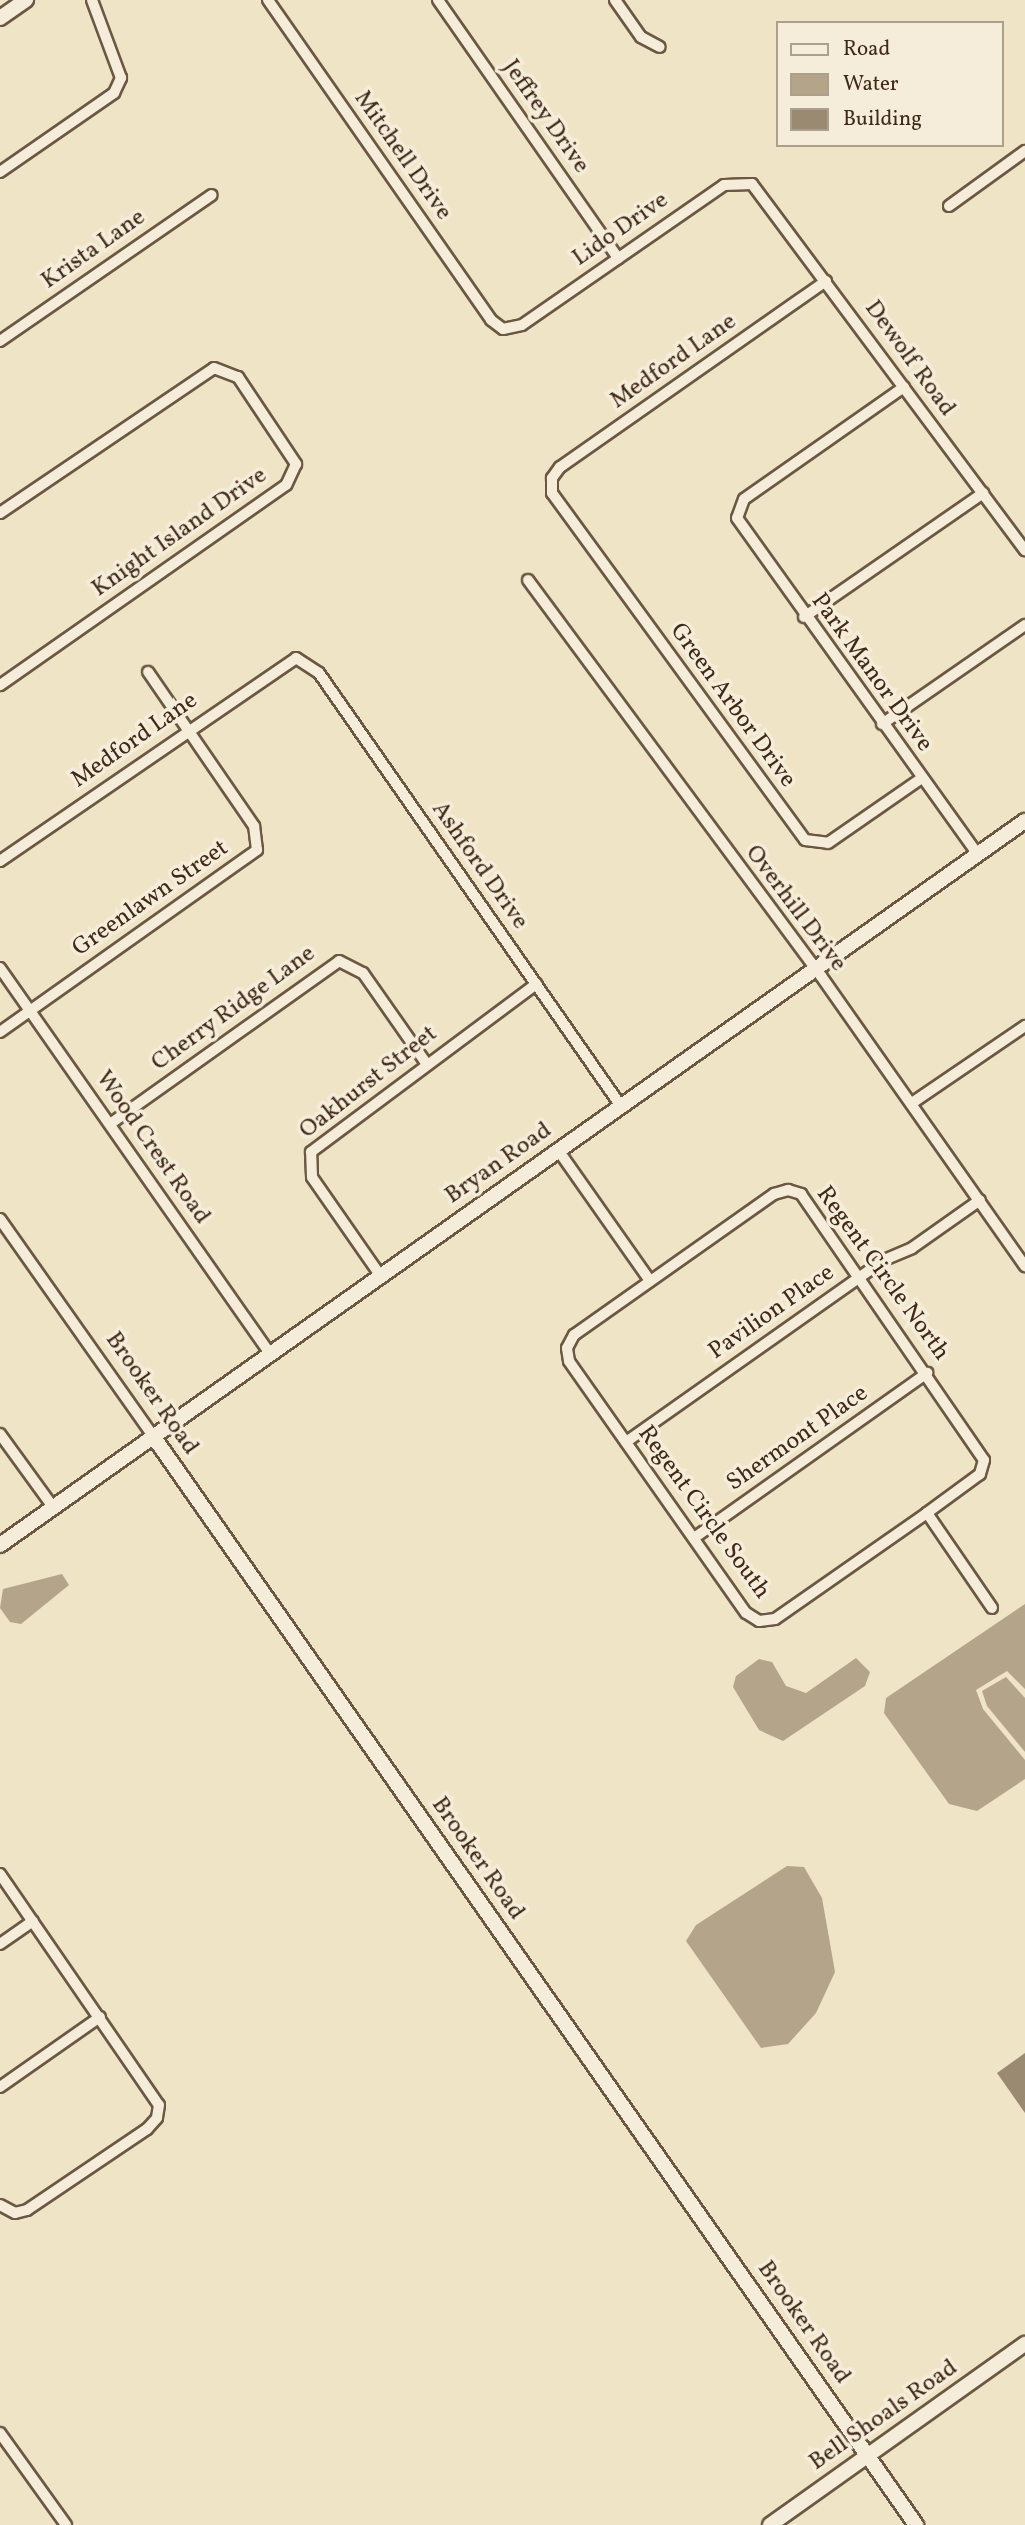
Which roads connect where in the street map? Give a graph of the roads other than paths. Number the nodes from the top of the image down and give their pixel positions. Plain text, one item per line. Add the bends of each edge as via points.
1 (26, 0) edge
2 (92, 0) edge
3 (268, 0) edge
4 (438, 0) edge
5 (615, 0) edge
6 (0, 18) edge
7 (660, 47) dead end
8 (1025, 151) edge
9 (0, 172) edge
10 (760, 192) joint
11 (212, 195) dead end
12 (949, 206) dead end
13 (618, 258) junction
14 (826, 281) junction
15 (507, 330) joint
16 (0, 341) edge
17 (904, 387) junction
18 (551, 482) joint
19 (983, 493) junction
20 (0, 513) edge
21 (1025, 550) edge
22 (528, 580) dead end
23 (804, 617) junction
24 (1025, 625) edge
25 (296, 658) joint
26 (148, 672) dead end
27 (0, 685) edge
28 (882, 724) junction
29 (188, 729) junction
30 (922, 778) junction
31 (1025, 821) edge
32 (978, 855) junction
33 (0, 861) edge
34 (0, 968) edge
35 (816, 969) junction
36 (536, 984) junction
37 (30, 1010) junction
38 (1025, 1026) edge
39 (0, 1032) edge
40 (426, 1063) junction
41 (912, 1103) junction
42 (621, 1106) junction
43 (110, 1124) junction
44 (558, 1150) junction
45 (980, 1200) junction
46 (0, 1219) edge
47 (1025, 1266) edge
48 (380, 1275) junction
49 (859, 1278) junction
50 (650, 1281) junction
51 (270, 1353) junction
52 (927, 1373) junction
53 (0, 1434) edge
54 (153, 1436) junction
55 (626, 1442) junction
56 (52, 1507) junction
57 (927, 1513) junction
58 (694, 1538) junction
59 (0, 1545) edge
60 (992, 1608) dead end
61 (0, 1874) edge
62 (33, 1921) junction
63 (0, 1944) edge
64 (100, 2017) junction
65 (0, 2087) edge
66 (0, 2205) edge
67 (1025, 2344) edge
68 (0, 2433) edge
69 (868, 2456) junction
70 (66, 2525) edge
71 (770, 2525) edge
72 (916, 2525) edge

1 - 6 street
2 - 9 street via 121,78 118,85
3 - 15 street, Mitchell Drive via 491,320
4 - 13 street, Jeffrey Drive
5 - 7 street via 641,37
8 - 12 street
10 - 13 street, Lido Drive via 747,182 730,182
10 - 14 street, Dewolf Road
11 - 16 street, Krista Lane
13 - 15 street, Lido Drive via 522,326
14 - 17 street, Dewolf Road
14 - 18 street, Medford Lane via 560,467
17 - 19 street, Dewolf Road
17 - 23 street, Park Manor Drive via 744,499 737,514 741,530
18 - 30 street, Green Arbor Drive via 557,502 805,840 828,843
19 - 21 street, Dewolf Road
19 - 23 street
20 - 27 street, Knight Island Drive via 214,368 238,377 296,464 286,485
22 - 35 street, Overhill Drive via 800,955
23 - 28 street, Park Manor Drive
24 - 28 street
25 - 29 street, Medford Lane
25 - 36 street, Ashford Drive via 319,673
26 - 29 street, Greenlawn Street
28 - 30 street, Park Manor Drive
29 - 33 street, Medford Lane
29 - 37 street, Greenlawn Street via 254,826 257,850
30 - 32 street, Park Manor Drive
31 - 32 street, Bryan Road
32 - 35 street, Bryan Road
34 - 37 street, Wood Crest Road
35 - 41 street, Overhill Drive
35 - 42 street, Bryan Road
36 - 40 street, Oakhurst Street
36 - 42 street, Ashford Drive
37 - 39 street, Greenlawn Street
37 - 43 street, Wood Crest Road
38 - 41 street
40 - 43 street, Cherry Ridge Lane via 363,973 340,961
40 - 48 street, Oakhurst Street via 308,1158 312,1177
41 - 45 street, Overhill Drive
42 - 44 street, Bryan Road
43 - 51 street, Wood Crest Road
44 - 48 street, Bryan Road
44 - 50 street
45 - 47 street, Overhill Drive
45 - 49 street, Pavilion Place
46 - 54 street, Brooker Road
48 - 51 street, Bryan Road
49 - 50 street, Regent Circle North via 801,1194 788,1190
49 - 52 street, Regent Circle North
49 - 55 street, Pavilion Place
50 - 55 street, Regent Circle South via 574,1335 567,1348 569,1360
51 - 54 street, Bryan Road
52 - 57 street, Regent Circle North via 985,1460 980,1474
52 - 58 street, Shermont Place
53 - 56 street
54 - 56 street, Bryan Road
54 - 69 street, Brooker Road
55 - 58 street, Regent Circle South
56 - 59 street, Bryan Road
57 - 58 street, Regent Circle South via 767,1621 746,1613
57 - 60 street
61 - 62 street
62 - 63 street
62 - 64 street
64 - 65 street
64 - 66 street via 156,2098 157,2118 27,2210 15,2213
67 - 69 street, Bell Shoals Road
68 - 70 street
69 - 71 street, Bell Shoals Road
69 - 72 street, Brooker Road

